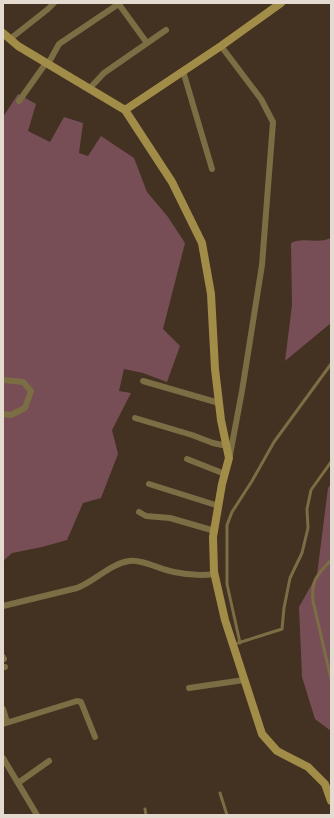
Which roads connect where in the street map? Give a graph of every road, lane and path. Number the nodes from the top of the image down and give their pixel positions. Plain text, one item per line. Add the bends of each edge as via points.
1 (54, 3) edge
2 (119, 3) edge
3 (281, 3) edge
4 (166, 30) dead end
5 (3, 33) edge
6 (10, 39) junction
7 (147, 43) junction
8 (221, 46) junction
9 (47, 64) junction
10 (183, 71) junction
11 (89, 89) junction
12 (19, 100) dead end
13 (125, 110) junction
14 (212, 169) dead end
15 (331, 364) edge
16 (3, 380) edge
17 (143, 381) dead end
18 (219, 403) junction
19 (3, 414) edge
20 (135, 418) dead end
21 (226, 446) junction
22 (229, 458) junction
23 (187, 459) dead end
24 (331, 462) edge
25 (225, 474) junction
26 (149, 484) dead end
27 (219, 506) junction
28 (139, 512) dead end
29 (215, 531) junction
30 (331, 560) edge
31 (215, 574) junction
32 (3, 606) edge
33 (236, 644) junction
34 (331, 679) edge
35 (244, 680) junction
36 (189, 688) dead end
37 (3, 709) edge
38 (5, 723) edge
39 (95, 738) dead end
40 (3, 758) edge
41 (49, 762) dead end
42 (18, 783) junction
43 (220, 793) dead end
44 (331, 801) edge
45 (145, 809) dead end
46 (37, 815) edge
47 (146, 815) edge
48 (228, 815) edge

1 - 6 street
2 - 7 street
2 - 9 street via 59,44
3 - 8 street
4 - 7 street
5 - 6 street
6 - 9 street
7 - 11 street via 104,73
8 - 10 street
8 - 22 street via 260,99 273,122 262,265
9 - 11 street
9 - 12 street
10 - 13 street
10 - 14 street
11 - 13 street
13 - 18 street via 172,182 202,243 211,294
15 - 33 lane via 274,442 232,512 227,525 227,584
16 - 19 street via 23,382 31,391 25,408 11,415
17 - 18 street
18 - 21 street
20 - 21 street
21 - 22 street
22 - 25 street
23 - 25 street
24 - 33 lane via 311,490 307,509 308,528 302,553 290,578 282,630
25 - 27 street
26 - 27 street
27 - 29 street
28 - 29 street via 146,516 170,518
29 - 31 street
30 - 34 lane via 317,575 312,589
31 - 32 street via 174,572 130,561 81,586
31 - 33 street via 225,620
33 - 35 street
35 - 36 street
35 - 44 street via 262,734 277,751 308,767 325,784
37 - 38 street
38 - 39 street via 81,702
40 - 42 street
41 - 42 street
42 - 46 street
43 - 48 lane
45 - 47 lane

